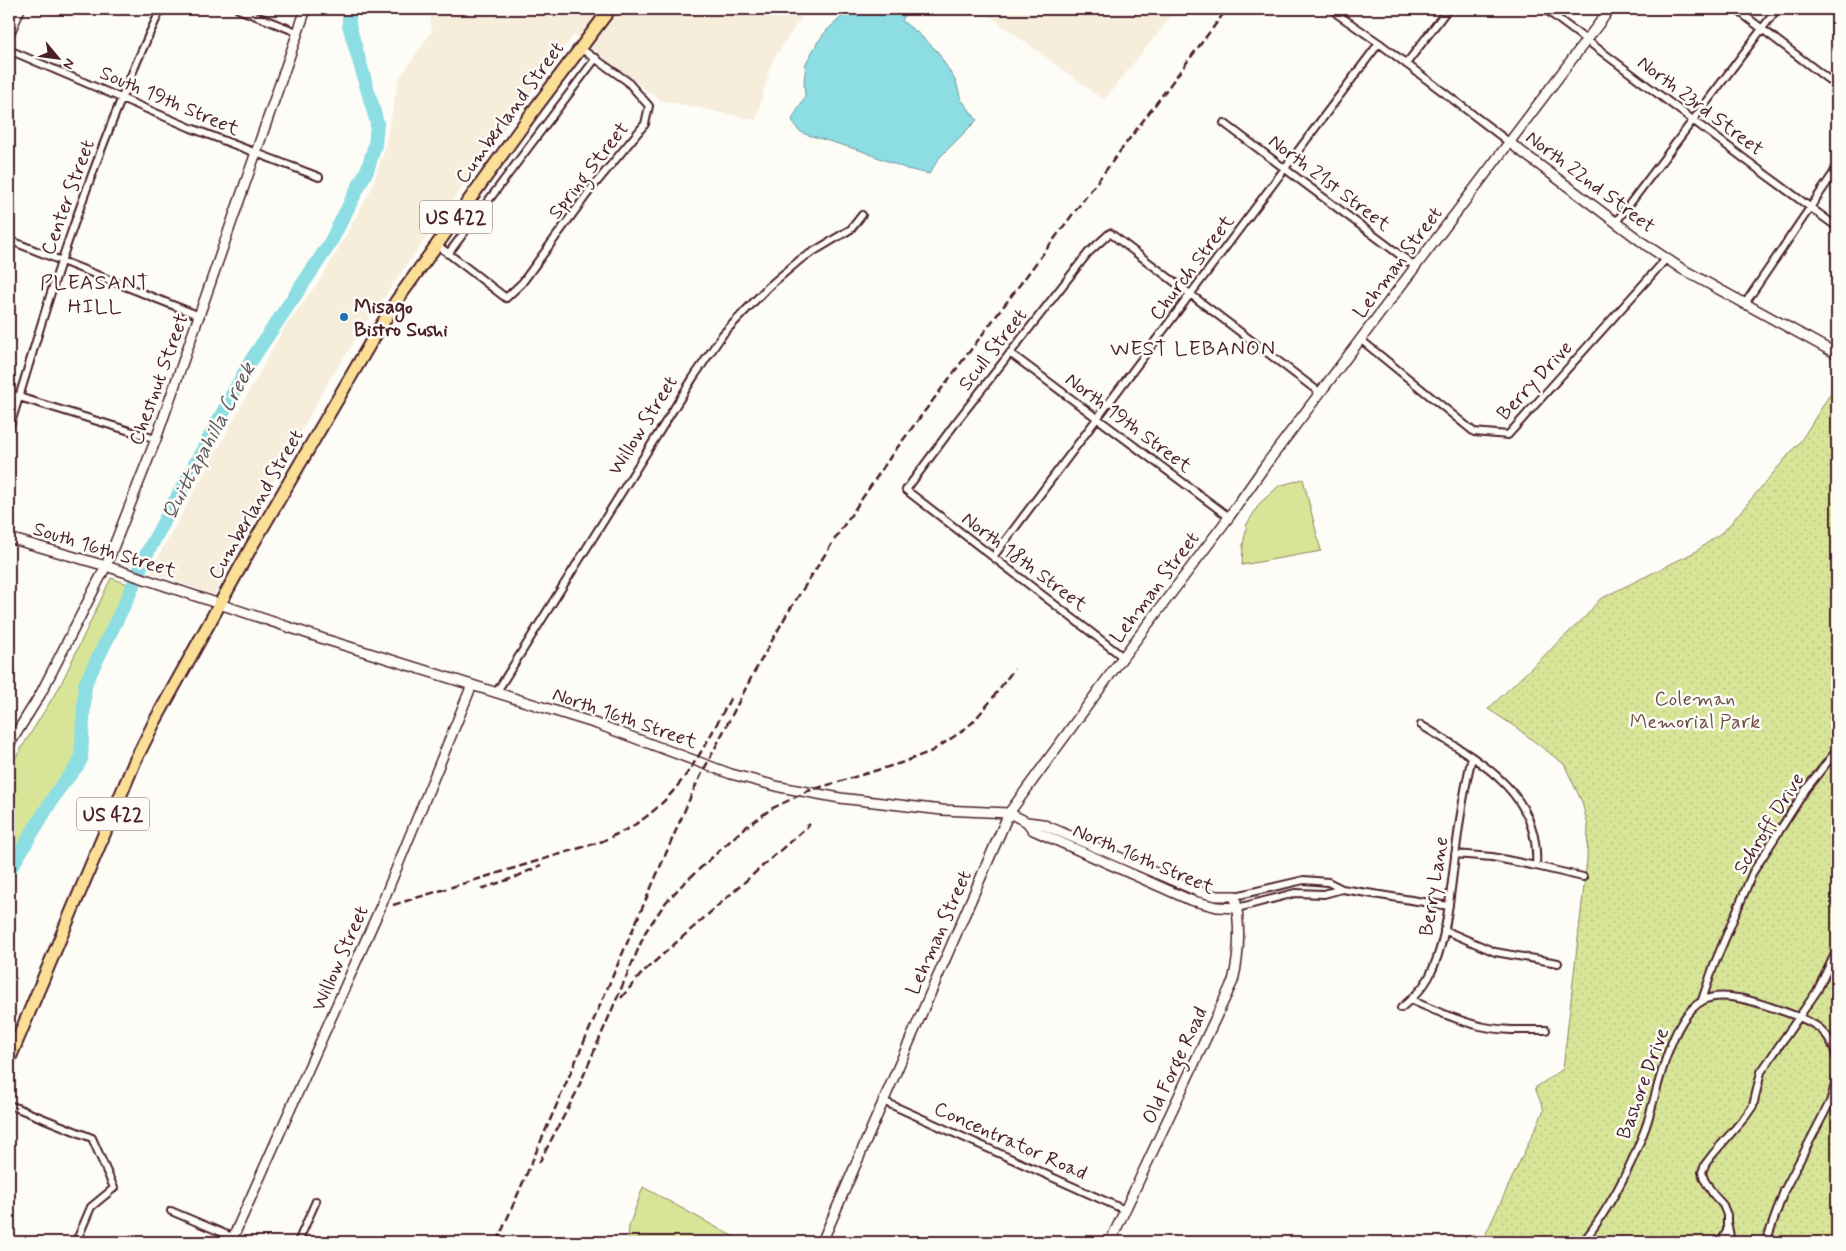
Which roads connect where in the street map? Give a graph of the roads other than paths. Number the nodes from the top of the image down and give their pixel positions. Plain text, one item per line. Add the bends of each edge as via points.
1 (20, 9) edge
2 (161, 9) edge
3 (238, 9) edge
4 (306, 9) edge
5 (610, 9) edge
6 (1448, 9) edge
7 (1546, 9) edge
8 (1610, 9) edge
9 (1736, 9) edge
10 (1777, 9) edge
11 (1338, 14) dead end
12 (1762, 29) junction
13 (297, 32) junction
14 (9, 34) edge
15 (1587, 40) junction
16 (1379, 44) junction
17 (580, 48) junction
18 (9, 50) edge
19 (596, 58) junction
20 (1406, 64) junction
21 (1837, 86) edge
22 (121, 98) junction
23 (1694, 120) junction
24 (1224, 123) dead end
25 (1510, 143) junction
26 (256, 154) junction
27 (1285, 168) junction
28 (1837, 168) edge
29 (319, 177) dead end
30 (1810, 208) junction
31 (862, 215) dead end
32 (1616, 222) junction
33 (1837, 227) edge
34 (9, 240) edge
35 (436, 244) junction
36 (448, 254) junction
37 (1666, 259) junction
38 (61, 260) junction
39 (1416, 267) junction
40 (1191, 294) junction
41 (1744, 305) junction
42 (200, 316) junction
43 (1360, 339) junction
44 (1010, 353) junction
45 (1837, 354) edge
46 (1319, 392) junction
47 (9, 394) edge
48 (19, 398) junction
49 (1097, 419) junction
50 (9, 429) edge
51 (156, 439) junction
52 (906, 490) joint
53 (1229, 517) junction
54 (9, 538) edge
55 (993, 557) junction
56 (106, 566) junction
57 (220, 604) junction
58 (1123, 657) junction
59 (472, 685) junction
60 (496, 693) junction
61 (1421, 725) dead end
62 (9, 745) edge
63 (1837, 750) edge
64 (1472, 757) junction
65 (1009, 813) junction
66 (1027, 822) junction
67 (1455, 854) junction
68 (1536, 866) junction
69 (1583, 877) dead end
70 (1342, 889) junction
71 (1235, 896) junction
72 (1448, 906) junction
73 (1237, 908) junction
74 (1444, 930) junction
75 (1837, 950) edge
76 (1558, 963) dead end
77 (1411, 1000) junction
78 (1702, 1000) junction
79 (1401, 1008) dead end
80 (1800, 1018) junction
81 (1546, 1030) dead end
82 (9, 1060) edge
83 (1837, 1060) edge
84 (1837, 1078) edge
85 (883, 1101) junction
86 (12, 1106) dead end
87 (316, 1202) dead end
88 (1125, 1210) junction
89 (170, 1211) dead end
90 (232, 1240) edge
91 (1721, 1241) edge
92 (76, 1242) edge
93 (244, 1242) edge
94 (298, 1242) edge
95 (822, 1242) edge
96 (1110, 1242) edge
97 (1583, 1242) edge
98 (1766, 1242) edge

1 - 14 street
2 - 22 street, Center Street
3 - 13 street
4 - 13 street, Chestnut Street
5 - 17 highway, Cumberland Street / US 422
6 - 20 street
7 - 15 street, North 23rd Street
8 - 15 street, Lehman Street
9 - 12 street
10 - 12 street
11 - 16 street, North 22nd Street
12 - 21 street
12 - 23 street
13 - 26 street, Chestnut Street
15 - 23 street, North 23rd Street
15 - 25 street, Lehman Street
16 - 20 street, North 22nd Street
16 - 27 street, Church Street
17 - 19 street, Spring Street
17 - 35 highway, Cumberland Street / US 422
18 - 22 street, South 19th Street
19 - 36 street
19 - 36 street, Spring Street via 627,81 649,106 646,124 591,189 522,283 506,298
20 - 25 street, North 22nd Street
22 - 26 street, South 19th Street
22 - 38 street, Center Street
23 - 30 street, North 23rd Street
23 - 32 street
24 - 27 street, North 21st Street
25 - 32 street, North 22nd Street
25 - 39 street, Lehman Street
26 - 29 street, South 19th Street
26 - 42 street, Chestnut Street
27 - 39 street, North 21st Street
27 - 40 street, Church Street
28 - 30 street
30 - 33 street, North 23rd Street
30 - 41 street
31 - 60 street, Willow Street via 851,229 788,270 724,334 693,378
32 - 37 street, North 22nd Street
34 - 38 street
35 - 36 street
35 - 57 highway, Cumberland Street / US 422 via 370,342
37 - 41 street, North 22nd Street
37 - 43 street, Berry Drive via 1508,435 1474,432
38 - 42 street
38 - 48 street, Center Street
39 - 43 street, Lehman Street
40 - 44 street, Scull Street via 1110,233 1088,253
40 - 46 street
40 - 49 street, Church Street
41 - 45 street, North 22nd Street
42 - 51 street, Chestnut Street
43 - 46 street, Lehman Street
44 - 49 street, North 19th Street
44 - 52 street, Scull Street
46 - 53 street, Lehman Street
47 - 48 street
48 - 50 street, Center Street
48 - 51 street
49 - 53 street, North 19th Street
49 - 55 street, Church Street
51 - 56 street, Chestnut Street
52 - 55 street, North 18th Street
53 - 58 street, Lehman Street
54 - 56 street, South 16th Street
55 - 58 street, North 18th Street
56 - 57 street, South 16th Street
56 - 62 street, Chestnut Street via 40,695
57 - 59 street, North 16th Street
57 - 82 highway, Cumberland Street / US 422 via 135,760
58 - 65 street, Lehman Street
59 - 60 street, North 16th Street
59 - 90 street, Willow Street via 381,906
60 - 65 street, North 16th Street via 597,724 731,774 780,787 942,810
61 - 64 street
63 - 78 street, Schroff Drive via 1806,789 1753,872
64 - 67 street, Berry Lane
64 - 68 street via 1503,780 1520,802 1535,837
65 - 66 street, North 16th Street
65 - 85 street, Lehman Street
66 - 71 street, North 16th Street via 1042,824 1200,892
66 - 73 street, North 16th Street via 1034,830 1190,900
67 - 68 street
67 - 72 street, Berry Lane
68 - 69 street
70 - 71 street, North 16th Street via 1328,882 1304,880
70 - 72 street, North 16th Street
70 - 73 street, North 16th Street via 1324,894 1294,893
71 - 73 street, Old Forge Road
72 - 74 street, Berry Lane
73 - 88 street, Old Forge Road via 1238,962 1233,981
74 - 76 street via 1495,952
74 - 77 street, Berry Lane via 1429,977
75 - 80 street
77 - 79 street, Berry Lane
77 - 81 street via 1481,1026
78 - 80 street via 1713,997 1744,999
78 - 97 street, Bashore Drive via 1673,1037 1645,1129 1620,1185
80 - 83 street via 1824,1032 1833,1042
80 - 91 street via 1761,1072 1753,1106 1702,1172 1727,1214 1727,1230
84 - 98 street via 1830,1102 1784,1191
85 - 88 street, Concentrator Road
85 - 95 street, Lehman Street
86 - 92 street via 92,1138 114,1188 91,1207
87 - 94 street
88 - 96 street, Old Forge Road
89 - 90 street
90 - 93 street

